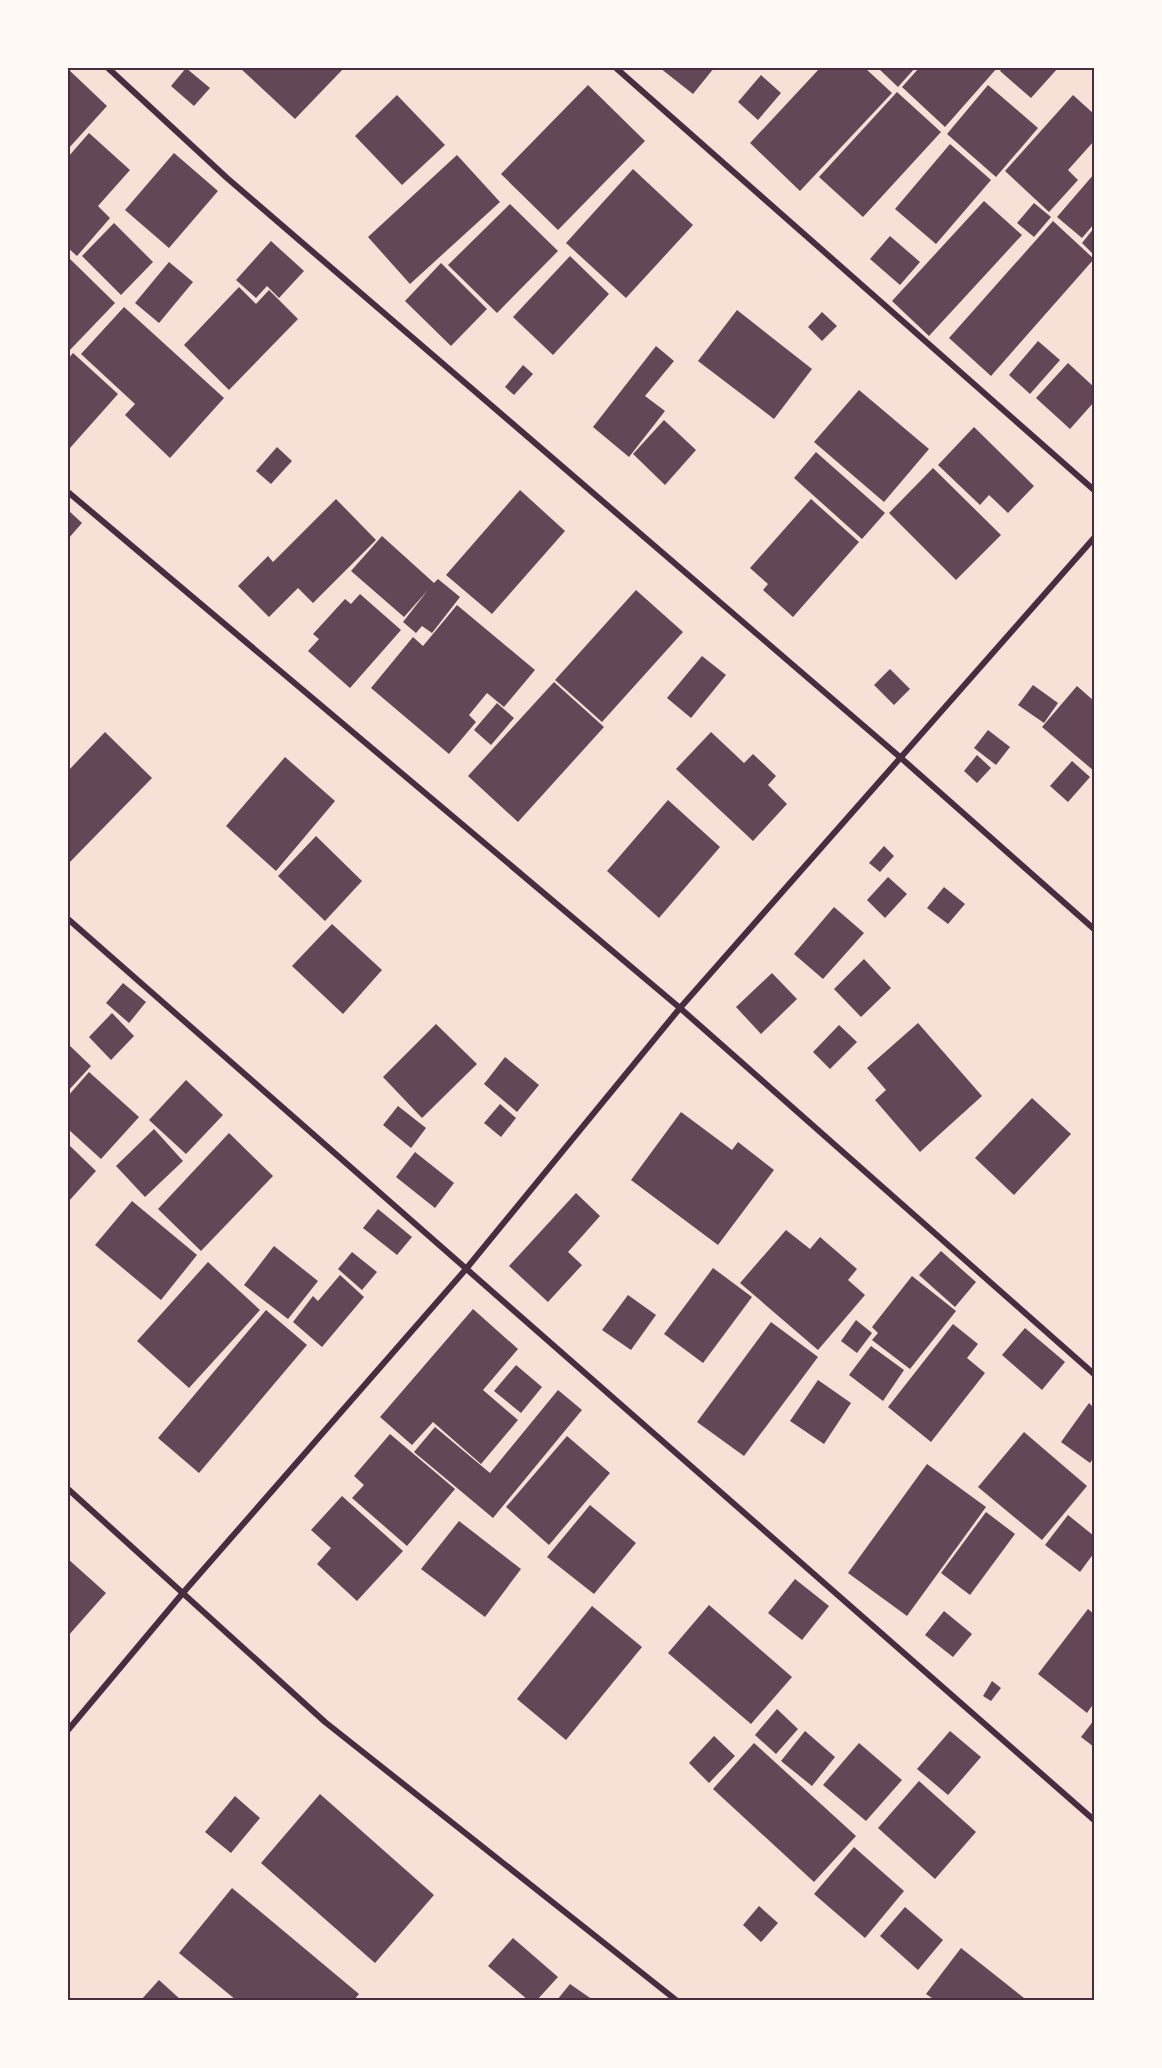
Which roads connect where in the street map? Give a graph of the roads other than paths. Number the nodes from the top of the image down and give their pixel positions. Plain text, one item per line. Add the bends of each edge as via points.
1 (108, 68) edge
2 (616, 68) edge
3 (1095, 490) edge
4 (68, 492) edge
5 (1095, 538) edge
6 (901, 758) junction
7 (68, 919) edge
8 (1095, 929) edge
9 (680, 1008) junction
10 (466, 1269) junction
11 (1095, 1374) edge
12 (68, 1489) edge
13 (182, 1594) junction
14 (68, 1730) edge
15 (1095, 1820) edge
16 (676, 2001) edge

1 - 6 street via 236,186
2 - 3 street
4 - 9 street
5 - 6 street
6 - 8 street
6 - 9 street
7 - 10 street
9 - 10 street
9 - 11 street
10 - 13 street
10 - 15 street
12 - 13 street
13 - 14 street
13 - 16 street via 325,1722

